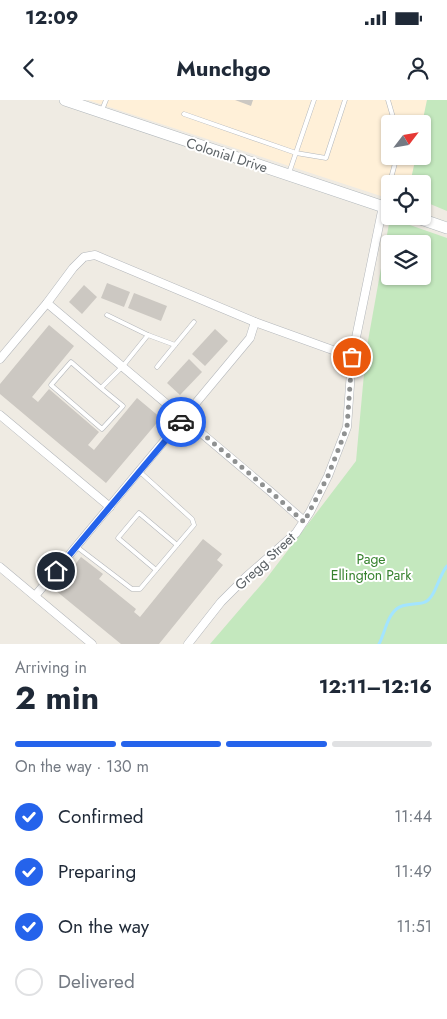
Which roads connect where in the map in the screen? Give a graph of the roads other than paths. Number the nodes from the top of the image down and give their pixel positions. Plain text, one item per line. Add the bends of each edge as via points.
1 (65, 100) edge
2 (106, 100) edge
3 (314, 100) edge
4 (345, 100) edge
5 (388, 100) edge
6 (101, 112) junction
7 (184, 114) dead end
8 (392, 115) edge
9 (296, 153) junction
10 (289, 175) junction
11 (381, 205) edge
12 (431, 223) edge
13 (383, 225) edge
14 (447, 228) edge
15 (47, 303) junction
16 (107, 315) dead end
17 (194, 322) dead end
18 (255, 322) junction
19 (148, 335) junction
20 (175, 345) junction
21 (352, 357) junction
22 (0, 359) edge
23 (123, 366) junction
24 (157, 367) dead end
25 (101, 388) junction
26 (0, 416) edge
27 (184, 418) junction
28 (140, 472) junction
29 (110, 507) junction
30 (304, 522) junction
31 (177, 545) junction
32 (77, 547) junction
33 (0, 567) edge
34 (156, 570) junction
35 (35, 596) junction
36 (92, 644) edge
37 (188, 644) edge

1 - 6 main road, Colonial Drive
2 - 6 lane
3 - 9 lane
4 - 9 lane via 326,158
5 - 8 lane
6 - 10 main road, Colonial Drive
7 - 9 lane
9 - 10 lane
10 - 11 main road, Colonial Drive
12 - 14 main road
13 - 21 street, Gregg Street
15 - 18 street via 84,257 95,255
15 - 22 street
15 - 23 street
16 - 19 lane
17 - 20 lane
18 - 21 street
18 - 27 street via 250,338
19 - 20 lane
19 - 23 lane
20 - 24 lane
21 - 30 street, Gregg Street via 347,427 328,476
23 - 25 lane
23 - 27 street
25 - 25 lane via 72,362 51,386 102,429 123,406
26 - 29 street
27 - 28 street
27 - 30 street
28 - 29 street
28 - 31 lane via 192,519 194,525
29 - 32 street
30 - 37 street, Gregg Street via 221,602
31 - 34 lane
31 - 34 lane via 139,513 123,532 118,538
32 - 34 lane via 132,589 140,589
32 - 35 street
33 - 35 street
35 - 36 street

